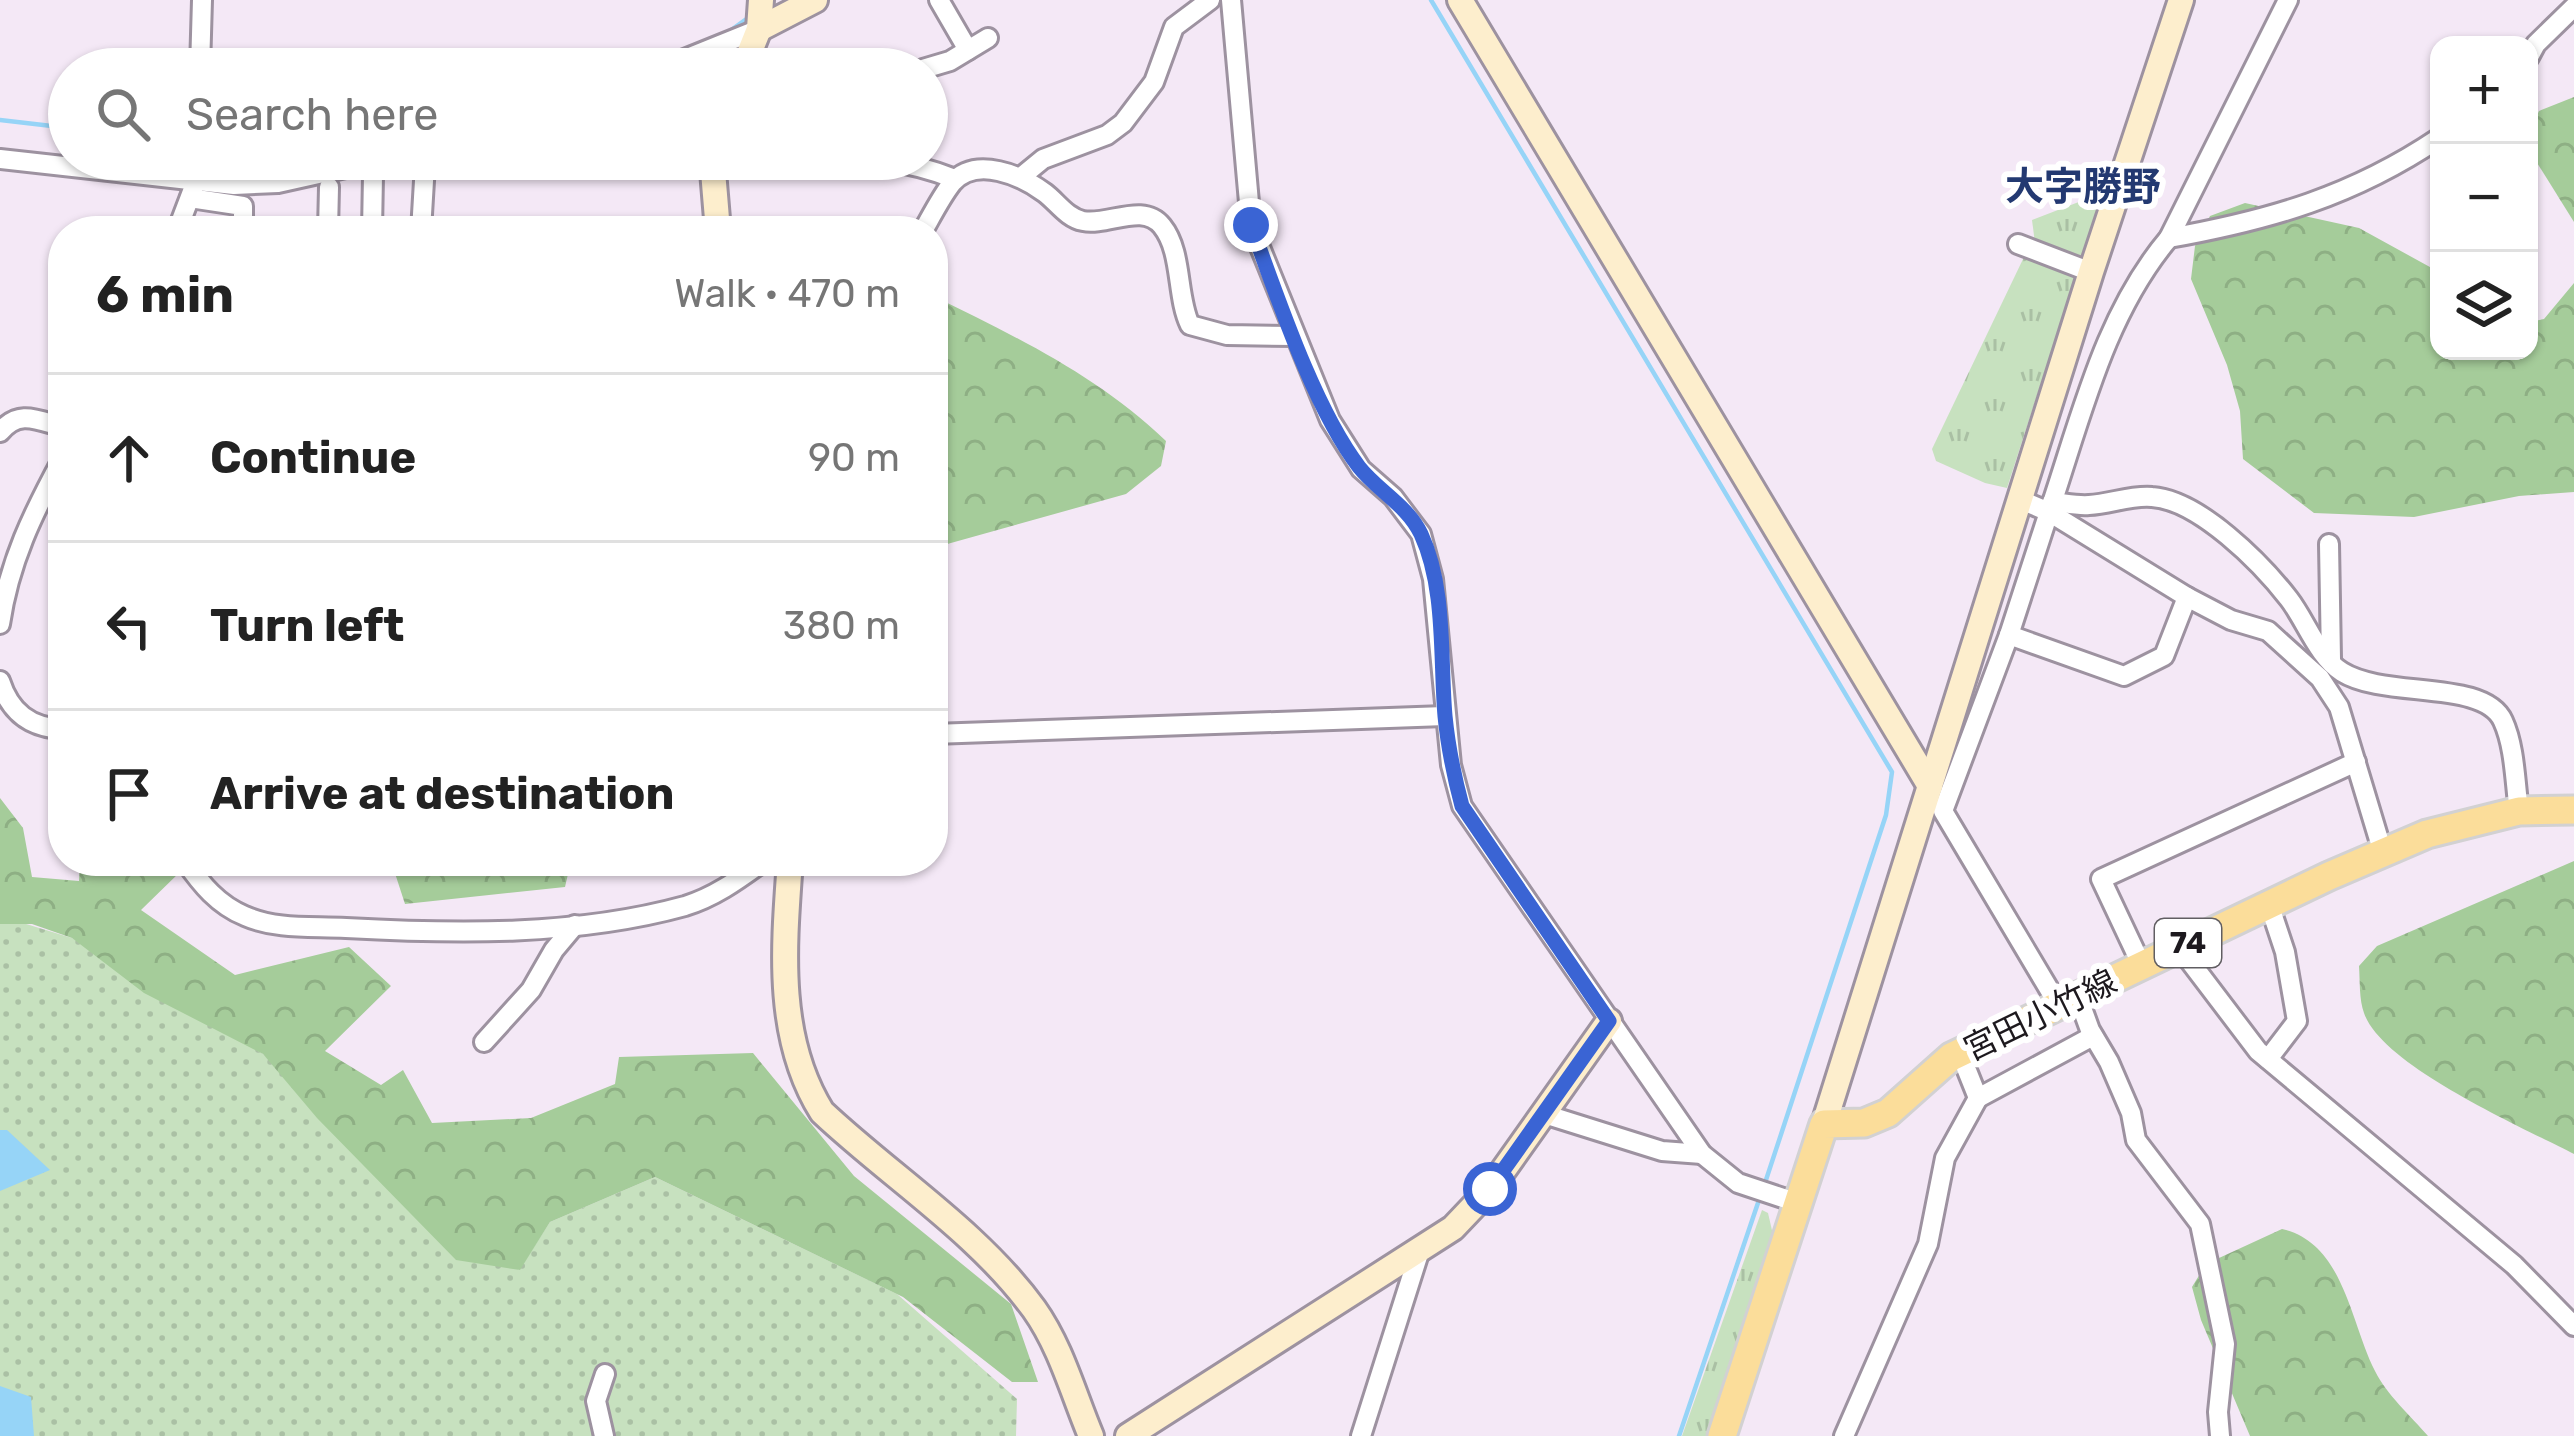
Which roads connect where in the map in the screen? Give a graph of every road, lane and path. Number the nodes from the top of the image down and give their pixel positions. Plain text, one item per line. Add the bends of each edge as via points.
1 (202, 0) edge
2 (815, 0) edge
3 (939, 0) edge
4 (1210, 0) edge
5 (1231, 0) edge
6 (1460, 0) edge
7 (2181, 0) edge
8 (2288, 0) edge
9 (2574, 7) edge
10 (760, 16) edge
11 (988, 38) dead end
12 (2538, 42) edge
13 (201, 48) edge
14 (700, 48) edge
15 (750, 48) edge
16 (968, 50) junction
17 (948, 58) edge
18 (2430, 144) edge
19 (0, 159) edge
20 (48, 164) edge
21 (948, 175) edge
22 (1021, 177) junction
23 (955, 178) junction
24 (194, 180) edge
25 (198, 180) edge
26 (228, 180) edge
27 (292, 180) edge
28 (374, 180) edge
29 (424, 180) edge
30 (714, 180) edge
31 (329, 187) dead end
32 (182, 216) edge
33 (243, 216) edge
34 (328, 216) edge
35 (373, 216) edge
36 (422, 216) edge
37 (717, 216) edge
38 (932, 216) edge
39 (2169, 238) junction
40 (2023, 247) dead end
41 (2091, 272) junction
42 (1294, 336) junction
43 (48, 424) edge
44 (0, 431) edge
45 (48, 485) edge
46 (2020, 500) junction
47 (2050, 507) junction
48 (2329, 544) dead end
49 (2187, 597) junction
50 (0, 624) edge
51 (2009, 635) junction
52 (2331, 663) junction
53 (0, 681) edge
54 (2328, 688) junction
55 (1445, 716) junction
56 (48, 728) edge
57 (948, 733) edge
58 (2356, 762) junction
59 (1930, 786) junction
60 (2574, 810) edge
61 (2519, 811) junction
62 (2383, 853) junction
63 (195, 876) edge
64 (743, 876) edge
65 (789, 876) edge
66 (2269, 904) junction
67 (575, 925) junction
68 (2180, 947) junction
69 (2142, 966) junction
70 (2069, 1001) junction
71 (1609, 1021) junction
72 (2093, 1036) junction
73 (484, 1042) dead end
74 (1960, 1053) junction
75 (2268, 1059) junction
76 (1978, 1098) junction
77 (1544, 1114) junction
78 (1824, 1124) junction
79 (1702, 1154) junction
80 (1798, 1204) junction
81 (1420, 1250) junction
82 (2574, 1325) edge
83 (605, 1374) dead end
84 (604, 1436) edge
85 (1091, 1436) edge
86 (1128, 1436) edge
87 (1361, 1436) edge
88 (1722, 1436) edge
89 (1844, 1436) edge
90 (2220, 1436) edge

1 - 13 street
2 - 10 street
3 - 16 street
4 - 22 street via 1174,27 1154,82 1123,123
5 - 42 street via 1251,225
6 - 59 street
7 - 41 street
8 - 39 street
9 - 12 street
10 - 14 street
10 - 15 street
11 - 16 street
16 - 17 street
18 - 39 street via 2323,200
19 - 20 street
21 - 23 street
22 - 23 street via 1004,170
22 - 42 street via 1084,221 1137,214 1162,225 1190,325 1226,335
23 - 38 street
24 - 32 street
25 - 33 street via 243,206
26 - 27 street
28 - 35 street
29 - 36 street
30 - 37 street
31 - 34 street
39 - 47 street via 2118,316
40 - 41 street
41 - 46 street
42 - 55 street via 1360,470 1420,534 1433,579
43 - 44 street via 22,416
45 - 50 street via 26,525
46 - 47 street
46 - 59 street
47 - 49 street
47 - 51 street
47 - 52 street via 2148,496 2176,502 2262,568
48 - 52 street
49 - 51 street via 2164,656 2124,676
49 - 54 street via 2267,632
51 - 70 street via 1943,811
52 - 54 street
52 - 61 street via 2373,685 2470,696 2495,710 2508,738
53 - 56 street via 25,719
54 - 58 street
55 - 57 street
55 - 71 street via 1462,806
58 - 62 street
58 - 69 street via 2101,879
59 - 78 street
60 - 61 main road, 宮田小竹線 / 74
61 - 62 main road, 宮田小竹線 / 74
62 - 66 main road, 宮田小竹線 / 74
63 - 67 street via 222,902 269,923 429,934
64 - 67 street via 684,906
65 - 85 street via 788,1013 805,1084 822,1112 1004,1273 1036,1311
66 - 68 main road, 宮田小竹線 / 74
66 - 75 street via 2297,1021
67 - 73 street
68 - 69 main road, 宮田小竹線 / 74
68 - 75 street
69 - 70 main road, 宮田小竹線 / 74
70 - 72 street
70 - 74 main road, 宮田小竹線 / 74
71 - 77 street
71 - 79 street
72 - 76 street
72 - 90 street via 2136,1140 2200,1224 2225,1344
74 - 76 street
74 - 78 main road, 宮田小竹線 / 74 via 1888,1113
75 - 82 street
76 - 89 street via 1945,1158 1928,1244
77 - 79 street via 1662,1151
77 - 81 street via 1471,1212
78 - 80 main road
79 - 80 street via 1738,1183
80 - 88 main road
81 - 86 street
81 - 87 street
83 - 84 street via 596,1401

